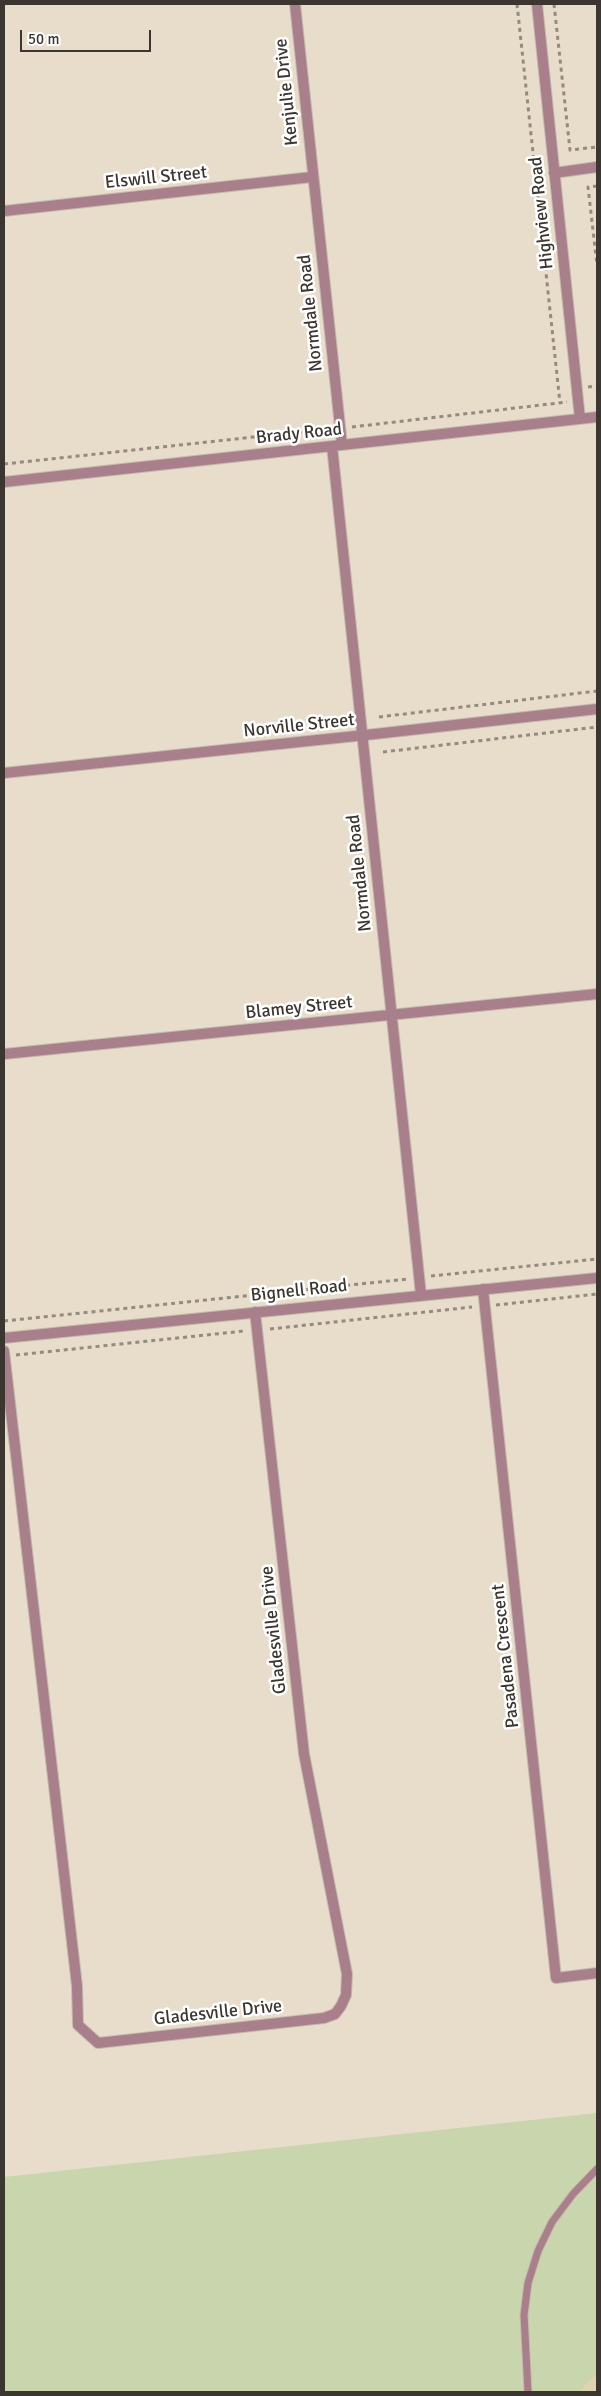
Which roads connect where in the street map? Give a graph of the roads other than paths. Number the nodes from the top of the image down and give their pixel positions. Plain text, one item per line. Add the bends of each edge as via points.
1 (295, 4) edge
2 (536, 4) edge
3 (597, 167) edge
4 (554, 172) junction
5 (312, 177) junction
6 (4, 211) edge
7 (597, 417) edge
8 (580, 419) junction
9 (337, 446) junction
10 (4, 482) edge
11 (597, 709) edge
12 (362, 736) junction
13 (4, 773) edge
14 (597, 994) edge
15 (391, 1015) junction
16 (4, 1054) edge
17 (597, 1278) edge
18 (483, 1289) junction
19 (421, 1295) junction
20 (255, 1312) junction
21 (4, 1338) edge
22 (4, 1351) edge
23 (4, 1356) edge
24 (597, 1973) edge
25 (597, 2169) edge
26 (528, 2392) edge

1 - 5 street, Kenjulie Drive
2 - 4 street, Highview Road
3 - 4 street
4 - 8 street, Highview Road
5 - 6 street, Elswill Street
5 - 9 street, Normdale Road via 340,428
7 - 8 street, Brady Road
8 - 9 street, Brady Road
9 - 10 street, Brady Road
9 - 12 street, Normdale Road
11 - 12 street, Norville Street
12 - 13 street, Norville Street
12 - 15 street, Normdale Road
14 - 15 street, Blamey Street
15 - 16 street, Blamey Street
15 - 19 street, Normdale Road
17 - 18 street, Bignell Road
18 - 19 street, Bignell Road
18 - 24 street, Pasadena Crescent via 556,1978
19 - 20 street, Bignell Road
20 - 21 street, Bignell Road
20 - 23 street, Gladesville Drive via 302,1740 345,1959 346,1995 335,2014 324,2018 98,2043 78,2026 77,1986
22 - 23 street, Gladesville Drive
25 - 26 lane via 552,2222 538,2250 528,2283 524,2315

